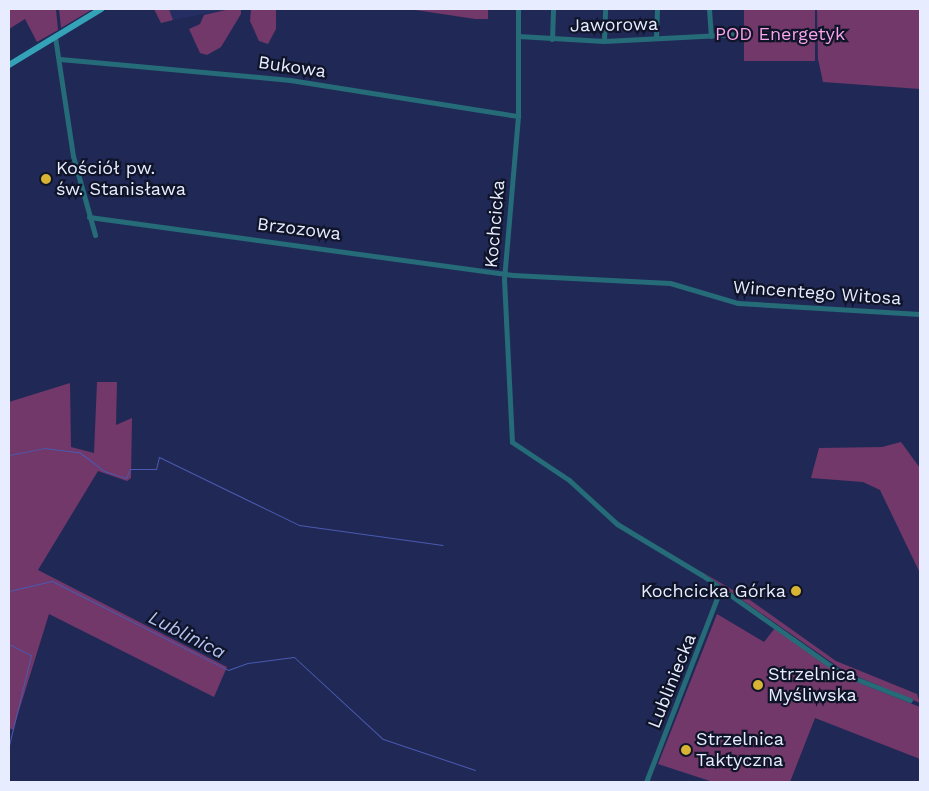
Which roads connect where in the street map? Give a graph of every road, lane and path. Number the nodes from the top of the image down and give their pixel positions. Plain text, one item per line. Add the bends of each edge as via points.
1 (101, 9) edge
2 (518, 9) edge
3 (553, 9) edge
4 (605, 9) edge
5 (657, 9) edge
6 (708, 9) edge
7 (741, 34) dead end
8 (518, 36) junction
9 (710, 36) junction
10 (55, 37) junction
11 (552, 38) junction
12 (656, 38) junction
13 (604, 41) junction
14 (60, 59) junction
15 (9, 65) edge
16 (518, 116) junction
17 (89, 217) junction
18 (95, 235) dead end
19 (504, 273) junction
20 (920, 314) edge
21 (720, 590) junction
22 (910, 700) dead end
23 (646, 782) edge

1 - 10 main road
2 - 8 street, Kochcicka
3 - 11 street
4 - 13 street
5 - 12 street
6 - 9 street
7 - 9 street, Jaworowa
8 - 11 street, Jaworowa
8 - 16 street, Kochcicka
9 - 12 street, Jaworowa
10 - 14 street
10 - 15 main road
11 - 13 street, Jaworowa
12 - 13 street, Jaworowa
14 - 16 street, Bukowa via 290,80
14 - 17 street via 72,150
16 - 19 street, Kochcicka
17 - 18 street
17 - 19 street, Brzozowa
19 - 20 street, Wincentego Witosa via 670,283 738,303
19 - 21 street, Kochcicka via 512,441 569,480 617,524
21 - 22 street via 843,674
21 - 23 street, Lubliniecka

